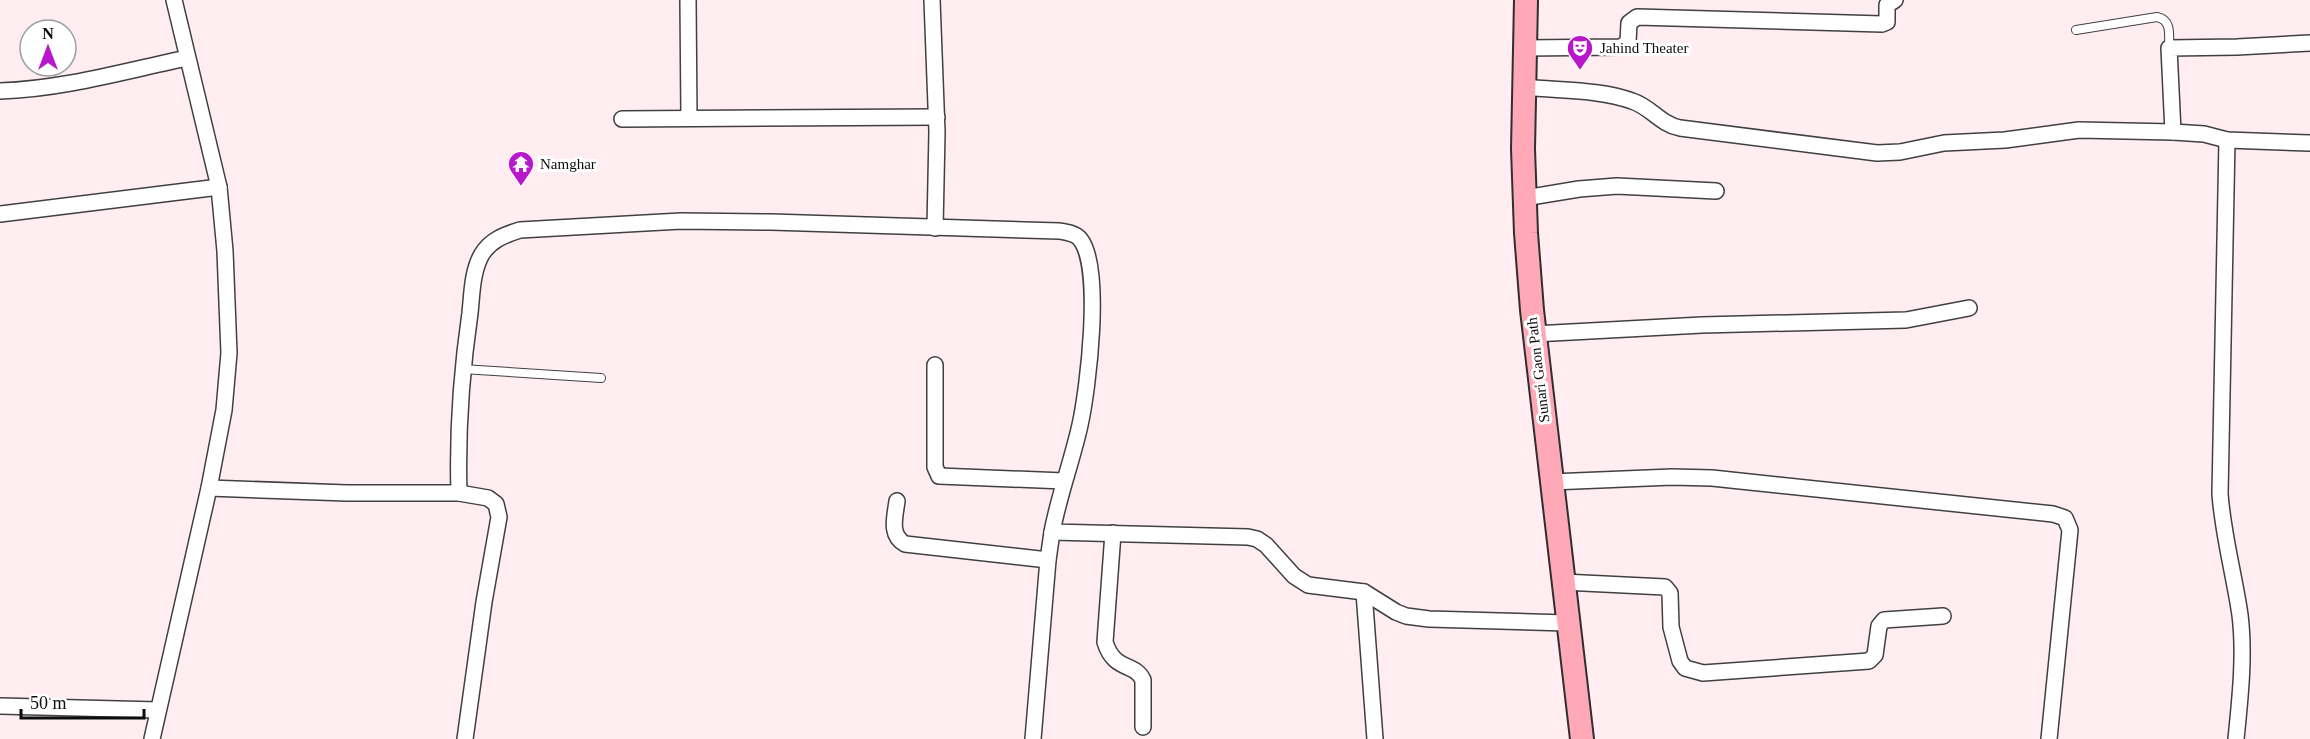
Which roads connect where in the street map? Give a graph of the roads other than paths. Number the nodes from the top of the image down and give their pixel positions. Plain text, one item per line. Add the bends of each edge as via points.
1 (174, 0) edge
2 (688, 0) edge
3 (932, 0) edge
4 (1526, 0) edge
5 (1895, 0) edge
6 (2076, 30) dead end
7 (2310, 42) edge
8 (1525, 48) junction
9 (2169, 48) junction
10 (187, 58) junction
11 (1524, 87) junction
12 (0, 91) edge
13 (937, 117) junction
14 (689, 118) junction
15 (622, 119) dead end
16 (2173, 132) junction
17 (2228, 140) junction
18 (2310, 143) edge
19 (219, 187) junction
20 (1716, 191) dead end
21 (1524, 198) junction
22 (0, 214) edge
23 (935, 228) junction
24 (1970, 308) dead end
25 (1534, 334) junction
26 (935, 365) dead end
27 (462, 369) junction
28 (601, 378) dead end
29 (1064, 481) junction
30 (1551, 482) junction
31 (209, 488) junction
32 (459, 493) junction
33 (897, 501) dead end
34 (1052, 532) junction
35 (1113, 533) junction
36 (1047, 560) junction
37 (1563, 582) junction
38 (1364, 592) junction
39 (1943, 616) dead end
40 (1567, 623) junction
41 (0, 706) edge
42 (158, 710) junction
43 (1143, 727) dead end
44 (152, 739) edge
45 (465, 739) edge
46 (1033, 739) edge
47 (1375, 739) edge
48 (1582, 739) edge
49 (2049, 739) edge
50 (2236, 739) edge

1 - 10 street
2 - 14 street
3 - 13 street
4 - 8 street, Sunari Gaon Path
5 - 8 street via 1887,5 1887,22 1882,24 1637,17 1629,23 1628,42 1621,47
6 - 9 lane via 2163,18 2168,27
7 - 9 street
8 - 11 street, Sunari Gaon Path
9 - 16 street
10 - 12 street via 78,82
10 - 19 street
11 - 16 street via 1622,97 1648,108 1664,123 1680,128 1877,153 2079,130
11 - 21 street, Sunari Gaon Path
13 - 14 street
13 - 23 street
14 - 15 street
16 - 17 street
17 - 18 street
17 - 50 street via 2220,494 2240,617
19 - 22 street
19 - 31 street via 229,353 224,410
20 - 21 street via 1617,186
21 - 25 street, Sunari Gaon Path
23 - 27 street via 681,222 520,230 491,243 481,256 475,273
23 - 29 street via 1069,232 1079,238 1085,249 1093,311 1088,377 1080,426
24 - 25 street via 1906,321 1731,324
25 - 30 street, Sunari Gaon Path
26 - 29 street via 935,467 939,476
27 - 28 lane
27 - 32 street
29 - 34 street
30 - 37 street, Sunari Gaon Path
30 - 49 street via 1712,478 2053,513 2065,518 2070,530
31 - 32 street
31 - 42 street
32 - 45 street via 488,498 496,504 498,517
33 - 36 street via 894,532 905,544
34 - 35 street
34 - 36 street
35 - 38 street via 1257,539 1308,585
35 - 43 street via 1105,642 1115,661 1143,680
36 - 46 street
37 - 39 street via 1665,587 1670,593 1671,627 1680,661 1685,668 1703,673 1869,660 1875,655 1881,622
37 - 40 street, Sunari Gaon Path
38 - 40 street via 1396,612 1418,618
38 - 47 street
40 - 48 street, Sunari Gaon Path
41 - 42 street
42 - 44 street

